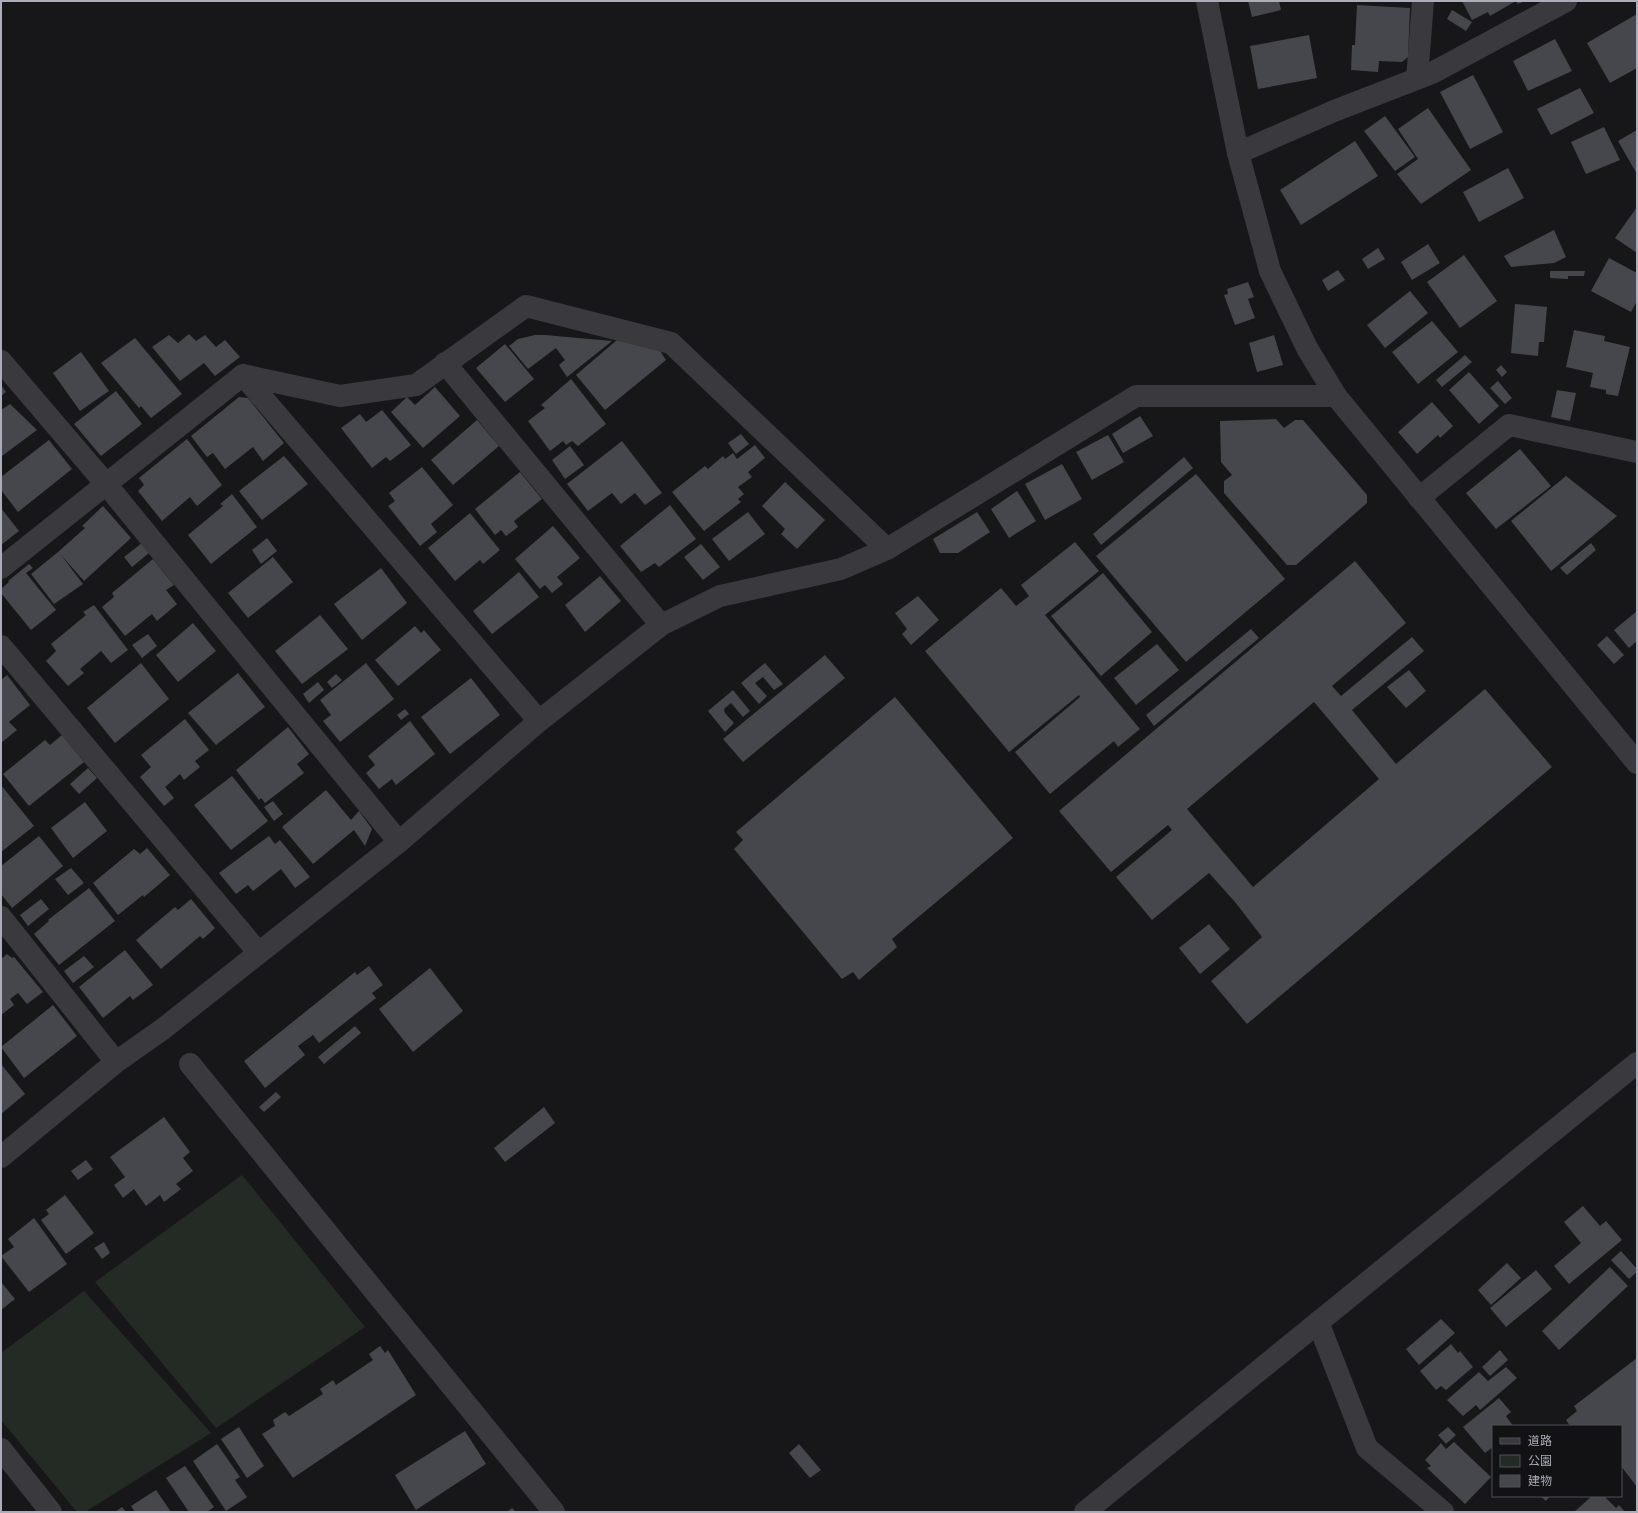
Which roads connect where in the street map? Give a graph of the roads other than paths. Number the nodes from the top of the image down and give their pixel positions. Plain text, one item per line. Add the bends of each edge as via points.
1 (1207, 1) edge
2 (1423, 1) edge
3 (1566, 1) edge
4 (1417, 79) junction
5 (1238, 153) junction
6 (1, 361) edge
7 (446, 364) junction
8 (243, 375) junction
9 (1336, 396) junction
10 (1637, 452) edge
11 (106, 484) junction
12 (1419, 498) junction
13 (887, 549) junction
14 (1, 568) edge
15 (661, 625) junction
16 (1, 646) edge
17 (539, 721) junction
18 (1637, 763) edge
19 (399, 842) junction
20 (1, 917) edge
21 (258, 952) junction
22 (116, 1062) junction
23 (1637, 1063) edge
24 (190, 1064) dead end
25 (1, 1157) edge
26 (1318, 1322) junction
27 (1, 1449) edge
28 (51, 1512) edge
29 (554, 1512) edge
30 (1086, 1512) edge
31 (1443, 1512) edge

1 - 5 street
2 - 4 street
3 - 4 street via 1432,74
4 - 5 street via 1334,110
5 - 9 street via 1270,271 1307,348
6 - 11 street
7 - 8 street via 416,385 340,396
7 - 13 street via 526,306 671,343
7 - 15 street
8 - 11 street
8 - 17 street
9 - 12 street
9 - 13 street via 1136,396
10 - 12 street via 1509,425
11 - 14 street
11 - 19 street
12 - 18 street
13 - 15 street via 841,569 720,596
15 - 17 street
16 - 21 street
17 - 19 street
19 - 21 street
20 - 22 street
21 - 22 street
22 - 25 street
23 - 26 street
24 - 29 street
26 - 30 street
26 - 31 street via 1367,1448
27 - 28 street

